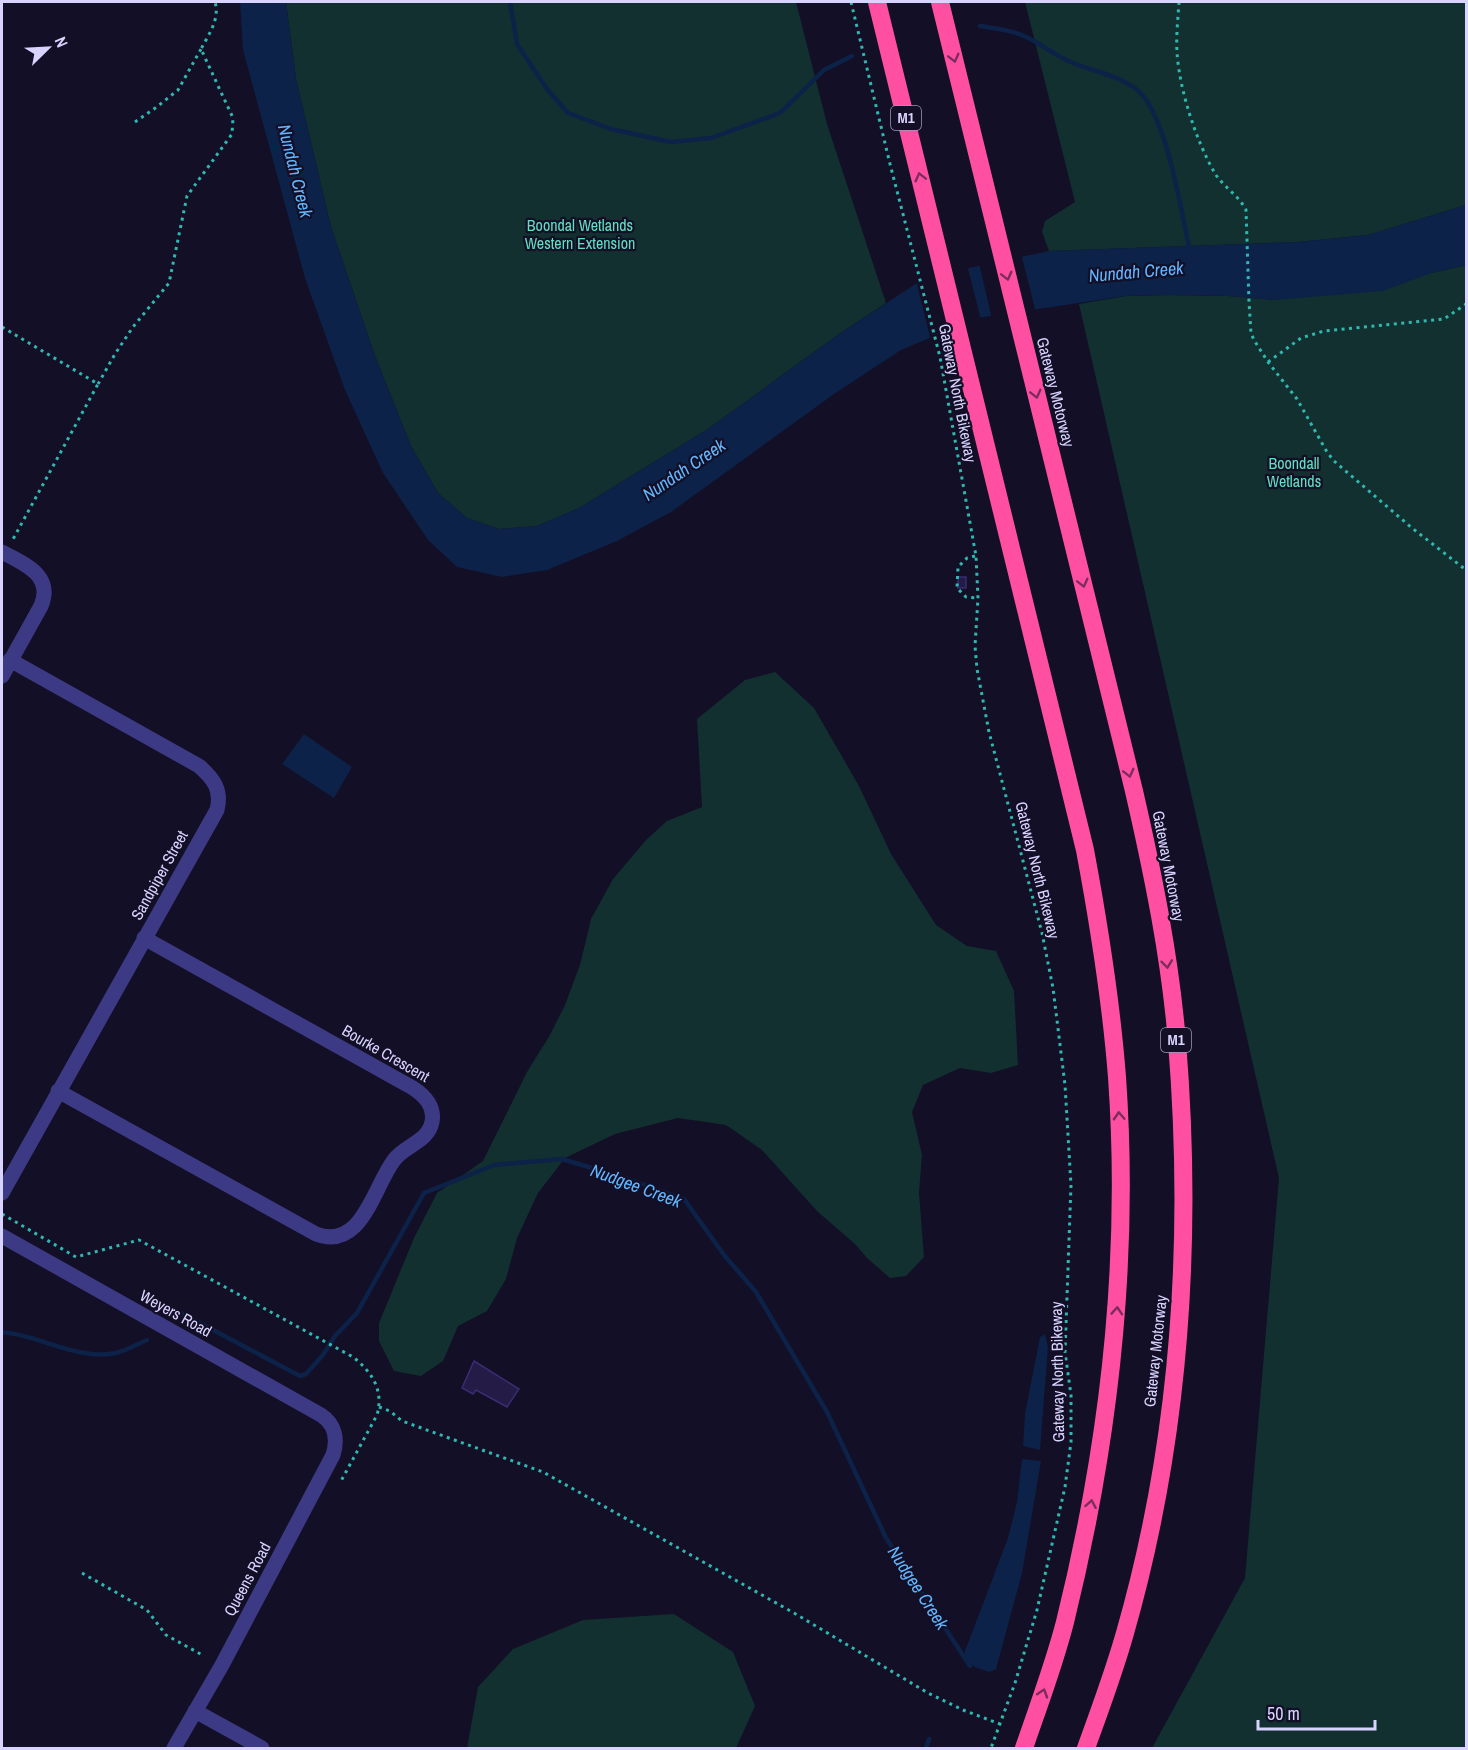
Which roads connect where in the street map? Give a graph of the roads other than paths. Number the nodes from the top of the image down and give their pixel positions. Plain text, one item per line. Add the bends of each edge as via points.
1 (877, 2) edge
2 (940, 2) edge
3 (3, 553) edge
4 (10, 660) junction
5 (2, 676) edge
6 (144, 938) junction
7 (58, 1091) junction
8 (2, 1193) edge
9 (2, 1236) edge
10 (330, 1423) joint
11 (195, 1711) junction
12 (174, 1749) edge
13 (262, 1749) edge
14 (1024, 1749) edge
15 (1086, 1749) edge

14 -> 1 highway, M1 via 1064,1624 1095,1480 1115,1329 1119,1264 1117,1077 1085,850
2 -> 15 highway, Gateway Motorway / M1 via 1134,791 1154,879 1176,1040 1184,1189 1175,1371 1145,1551 1125,1632
3 - 4 street via 37,574 45,589 41,606
4 - 5 street
4 - 6 street, Sandpiper Street via 212,776 220,797 217,810
6 - 7 street, Sandpiper Street
6 - 7 street, Bourke Crescent via 413,1088 429,1102 433,1117 430,1130 393,1161 354,1228 342,1236 325,1238
7 - 8 street, Sandpiper Street
9 - 10 street, Weyers Road
10 - 11 street, Queens Road via 335,1438 333,1455
11 - 12 street, Queens Road
11 - 13 street

